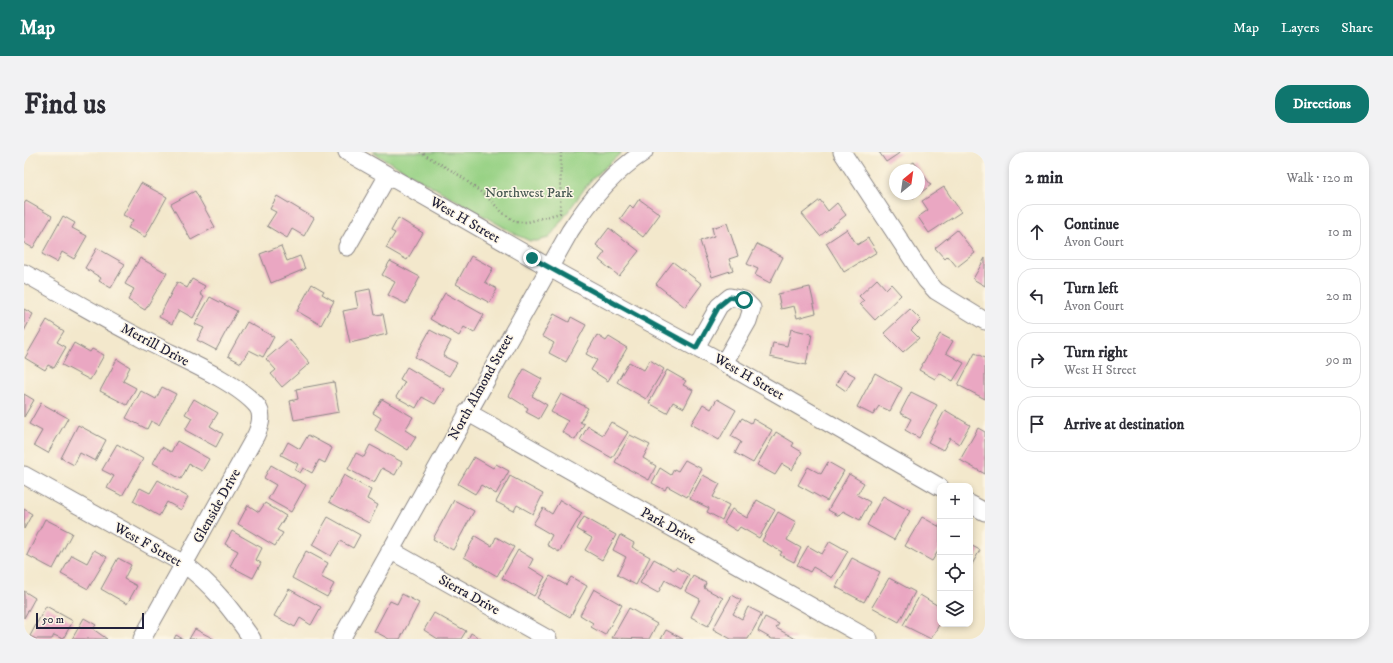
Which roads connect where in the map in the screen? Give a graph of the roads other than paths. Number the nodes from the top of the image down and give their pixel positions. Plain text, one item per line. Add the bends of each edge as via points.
1 (347, 152) edge
2 (644, 152) edge
3 (842, 152) edge
4 (388, 175) junction
5 (347, 247) dead end
6 (548, 267) junction
7 (24, 273) edge
8 (985, 321) edge
9 (696, 348) junction
10 (724, 363) junction
11 (467, 412) junction
12 (256, 435) joint
13 (24, 475) edge
14 (937, 484) edge
15 (973, 506) edge
16 (985, 512) edge
17 (390, 550) junction
18 (184, 564) junction
19 (142, 639) edge
20 (252, 639) edge
21 (341, 639) edge
22 (548, 639) edge
23 (869, 639) edge

1 - 4 street, West H Street
2 - 6 street, North Almond Street via 627,164 597,193
3 - 8 street via 926,280 936,291
4 - 5 street
4 - 6 street, West H Street
6 - 9 street, West H Street
6 - 11 street, North Almond Street
7 - 12 street, Merrill Drive via 242,394 258,407 262,420
9 - 10 street, West H Street
9 - 10 street via 719,306 730,297 744,300 752,308 748,321
10 - 14 street, West H Street
11 - 17 street, North Almond Street
11 - 23 street, Park Drive
12 - 18 street, Glenside Drive
13 - 18 street, West F Street
15 - 16 street
17 - 21 street, North Almond Street
17 - 22 street, Sierra Drive
18 - 19 street, Glenside Drive
18 - 20 street, West F Street via 204,578 223,598

